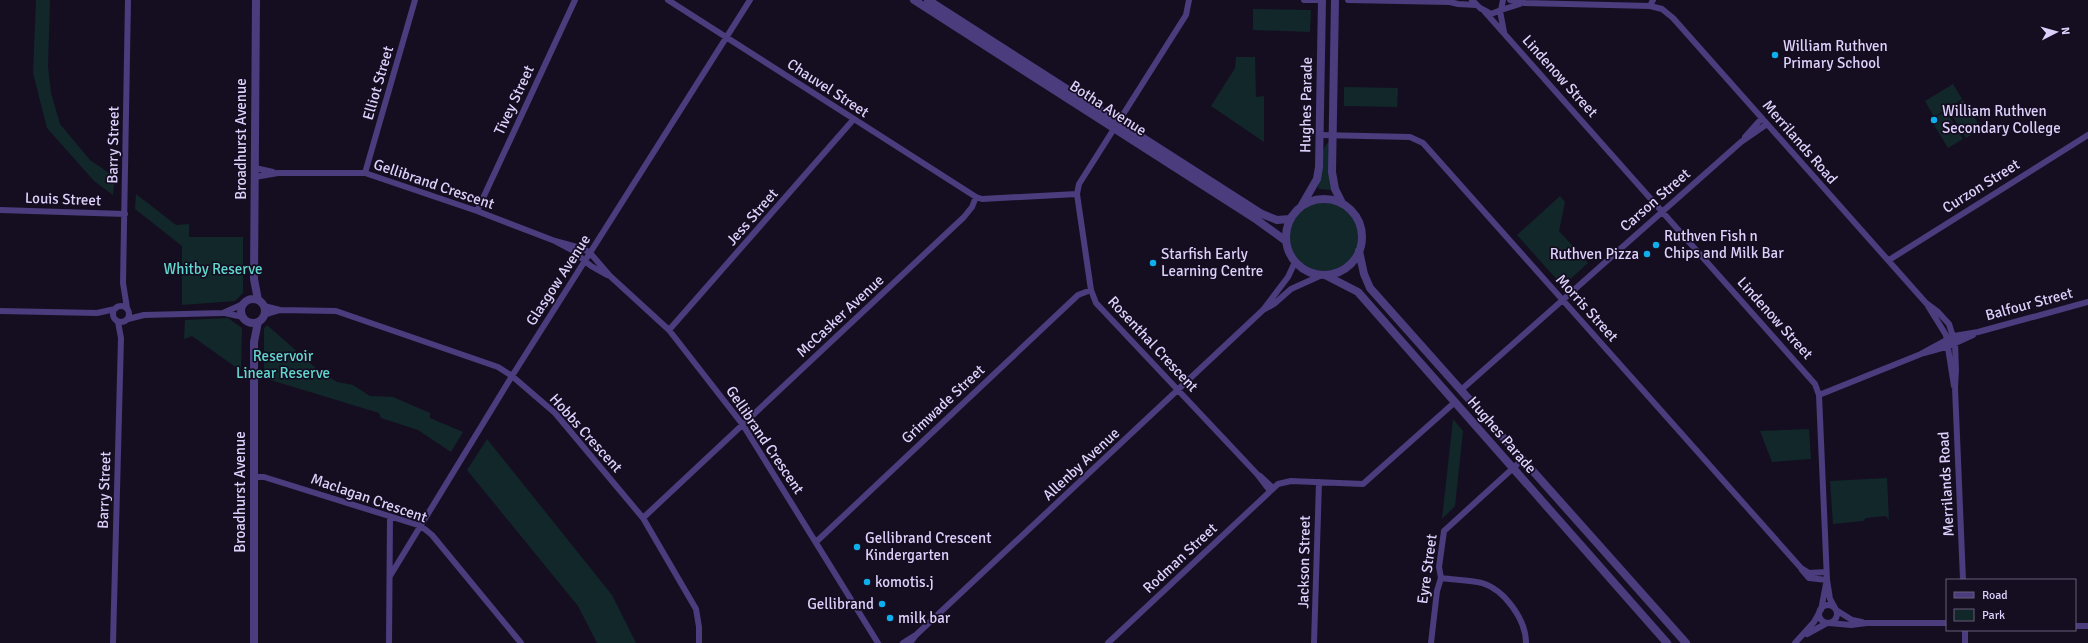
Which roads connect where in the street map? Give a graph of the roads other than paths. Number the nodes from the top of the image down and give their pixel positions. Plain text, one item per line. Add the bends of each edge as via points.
1 (128, 0) edge
2 (256, 0) edge
3 (415, 0) edge
4 (575, 0) edge
5 (668, 0) edge
6 (750, 0) edge
7 (914, 0) edge
8 (928, 0) edge
9 (1189, 0) edge
10 (1304, 0) edge
11 (1322, 0) edge
12 (1335, 0) edge
13 (1348, 0) edge
14 (1503, 0) edge
15 (1510, 0) edge
16 (1453, 1) edge
17 (1474, 2) edge
18 (1526, 3) junction
19 (1651, 3) edge
20 (1500, 10) junction
21 (1485, 12) junction
22 (1504, 32) junction
23 (726, 37) junction
24 (1009, 57) junction
25 (1762, 118) junction
26 (853, 120) junction
27 (1767, 124) junction
28 (1116, 125) junction
29 (2088, 135) edge
30 (1320, 136) junction
31 (1332, 136) junction
32 (1741, 142) junction
33 (255, 168) junction
34 (278, 173) junction
35 (365, 173) junction
36 (255, 177) junction
37 (1203, 181) junction
38 (1076, 194) junction
39 (976, 197) junction
40 (1342, 203) junction
41 (1301, 205) junction
42 (0, 210) edge
43 (477, 211) junction
44 (1663, 211) junction
45 (125, 214) junction
46 (1290, 219) junction
47 (555, 241) junction
48 (1286, 241) junction
49 (1359, 251) junction
50 (591, 254) junction
51 (1889, 260) junction
52 (585, 261) junction
53 (1295, 262) junction
54 (1323, 275) junction
55 (610, 276) junction
56 (254, 279) junction
57 (1285, 281) junction
58 (1291, 289) junction
59 (123, 290) junction
60 (1091, 290) junction
61 (258, 300) junction
62 (1563, 300) junction
63 (246, 302) junction
64 (2088, 302) edge
65 (264, 306) junction
66 (117, 308) junction
67 (128, 309) junction
68 (280, 310) junction
69 (1263, 310) junction
70 (0, 311) edge
71 (97, 313) junction
72 (223, 313) junction
73 (144, 315) junction
74 (264, 315) junction
75 (246, 319) junction
76 (116, 320) junction
77 (127, 320) junction
78 (258, 322) junction
79 (669, 330) junction
80 (121, 338) junction
81 (1952, 341) junction
82 (254, 342) junction
83 (512, 376) junction
84 (1178, 390) junction
85 (1461, 390) junction
86 (1818, 395) junction
87 (1455, 402) junction
88 (743, 425) junction
89 (1522, 460) junction
90 (1512, 468) junction
91 (254, 477) junction
92 (1319, 482) junction
93 (1272, 490) junction
94 (390, 517) junction
95 (642, 518) junction
96 (421, 526) junction
97 (816, 542) junction
98 (1801, 568) junction
99 (1826, 572) junction
100 (390, 576) junction
101 (1441, 578) junction
102 (1963, 579) edge
103 (1827, 580) junction
104 (1836, 609) junction
105 (1820, 611) junction
106 (1661, 615) junction
107 (1828, 623) junction
108 (1867, 623) junction
109 (1945, 624) edge
110 (1650, 625) junction
111 (2076, 626) edge
112 (2088, 626) edge
113 (1965, 631) edge
114 (916, 636) junction
115 (1803, 636) junction
116 (877, 640) edge
117 (113, 643) edge
118 (254, 643) edge
119 (390, 643) edge
120 (521, 643) edge
121 (699, 643) edge
122 (883, 643) edge
123 (903, 643) edge
124 (910, 643) edge
125 (1108, 643) edge
126 (1314, 643) edge
127 (1431, 643) edge
128 (1526, 643) edge
129 (1667, 643) edge
130 (1686, 643) edge
131 (1795, 643) edge
132 (1965, 643) edge

1 - 45 street, Barry Street
2 - 33 street, Broadhurst Avenue
3 - 35 street, Elliot Street
4 - 43 street, Tivey Street
5 - 23 street, Chauvel Street
6 - 23 street, Glasgow Avenue
7 - 24 street, Botha Avenue
8 - 24 street, Botha Avenue
9 - 28 street via 1186,16
10 - 11 street
11 - 30 street, Hughes Parade
12 - 31 street, Hughes Parade
13 - 16 street
14 - 20 street
15 - 18 street
16 - 17 street via 1458,4
17 - 21 street, Lindenow Street
18 - 19 street
18 - 20 street
19 - 25 street, Merrilands Road via 1673,18
20 - 21 street via 1494,13
20 - 22 street, Lindenow Street
21 - 22 street, Lindenow Street
22 - 44 street, Lindenow Street
23 - 26 street, Chauvel Street
23 - 50 street, Glasgow Avenue
24 - 28 street, Botha Avenue
25 - 27 street, Merrilands Road
25 - 32 street, Carson Street
26 - 39 street, Chauvel Street
26 - 79 street, Jess Street
27 - 32 street, Carson Street
27 - 51 street, Merrilands Road
28 - 37 street, Botha Avenue
28 - 38 street via 1079,184
29 - 51 street, Curzon Street
30 - 31 street, Morris Street
30 - 41 street, Hughes Parade via 1317,178
31 - 40 street, Hughes Parade via 1333,178
31 - 62 street, Morris Street via 1410,137 1418,140
32 - 44 street, Carson Street
33 - 34 street, Gellibrand Crescent
33 - 36 street, Broadhurst Avenue
34 - 35 street, Gellibrand Crescent
34 - 36 street, Gellibrand Crescent
35 - 43 street, Gellibrand Crescent
36 - 56 street, Broadhurst Avenue
37 - 46 street, Botha Avenue via 1262,214 1278,220
37 - 48 street, Botha Avenue
38 - 39 street via 982,199
38 - 60 street, Rosenthal Crescent
39 - 88 street, McCasker Avenue via 964,217
40 - 41 street via 1321,198
40 - 49 street via 1360,224 1362,233
41 - 46 street
42 - 45 street, Louis Street
43 - 47 street, Gellibrand Crescent
44 - 62 street, Carson Street
44 - 86 street, Lindenow Street via 1812,380
45 - 59 street, Barry Street
46 - 48 street
47 - 50 street, Gellibrand Crescent via 584,249
47 - 52 street, Gellibrand Crescent
48 - 53 street
49 - 54 street via 1346,268
49 - 85 street, Hughes Parade via 1370,288
50 - 52 street, Glasgow Avenue
50 - 55 street, Gellibrand Crescent
51 - 81 street, Merrilands Road via 1926,303 1943,318
52 - 55 street, Gellibrand Crescent
52 - 83 street, Glasgow Avenue
53 - 54 street via 1302,268
53 - 57 street, Allenby Avenue
54 - 58 street, Allenby Avenue
54 - 87 street, Hughes Parade via 1358,292
55 - 79 street, Gellibrand Crescent
56 - 61 street, Broadhurst Avenue
56 - 63 street, Broadhurst Avenue
57 - 58 street
57 - 69 street, Allenby Avenue
58 - 69 street, Allenby Avenue
59 - 66 street, Barry Street
59 - 67 street, Barry Street
60 - 84 street, Rosenthal Crescent via 1096,303
60 - 97 street, Grimwade Street via 1078,295
61 - 63 street
61 - 65 street
62 - 85 street, Carson Street
62 - 98 street, Morris Street
63 - 72 street
63 - 75 street via 241,311
64 - 81 street, Balfour Street
65 - 68 street, Hobbs Crescent
65 - 74 street
66 - 67 street
66 - 71 street
66 - 76 street, Barry Street via 113,314
67 - 73 street
67 - 77 street, Barry Street
68 - 74 street, Hobbs Crescent
68 - 83 street, Hobbs Crescent via 336,311 498,367
69 - 84 street, Allenby Avenue
70 - 71 street
71 - 76 street
72 - 73 street
72 - 75 street
73 - 77 street
74 - 78 street
75 - 78 street
75 - 82 street, Broadhurst Avenue
76 - 77 street
76 - 80 street, Barry Street
77 - 80 street, Barry Street
78 - 82 street, Broadhurst Avenue
79 - 88 street, Gellibrand Crescent
80 - 117 street, Barry Street
81 - 86 street, Balfour Street
81 - 102 street, Merrilands Road
82 - 91 street, Broadhurst Avenue
83 - 95 street, Hobbs Crescent via 555,413
83 - 96 street, Glasgow Avenue
84 - 93 street, Rosenthal Crescent
84 - 114 street, Allenby Avenue
85 - 87 street
85 - 89 street, Hughes Parade
86 - 99 street, Lindenow Street
87 - 90 street, Hughes Parade
87 - 92 street via 1363,484
88 - 95 street, McCasker Avenue
88 - 97 street, Gellibrand Crescent
89 - 90 street, Eyre Street
89 - 106 street, Hughes Parade
90 - 101 street, Eyre Street via 1444,531 1439,567
90 - 110 street, Hughes Parade
91 - 94 street, Maclagan Crescent via 264,477
91 - 118 street, Broadhurst Avenue
92 - 93 street via 1286,482
92 - 126 street, Jackson Street
93 - 125 street, Rodman Street
94 - 96 street, Maclagan Crescent
94 - 100 street
95 - 121 street, Hobbs Crescent via 696,609
96 - 100 street, Glasgow Avenue
96 - 120 street, Maclagan Crescent via 432,535
97 - 116 street, Gellibrand Crescent
98 - 99 street via 1809,572
98 - 103 street, Morris Street via 1809,578
99 - 103 street, Lindenow Street
100 - 119 street
101 - 127 street, Eyre Street
101 - 128 street via 1483,584 1495,589 1521,620
103 - 104 street, Lindenow Street via 1830,599
103 - 105 street, Lindenow Street
104 - 105 street via 1827,606
104 - 107 street via 1836,619
104 - 108 street via 1852,620
105 - 107 street via 1821,619
105 - 115 street
106 - 110 street
106 - 130 street, Hughes Parade
107 - 108 street
107 - 115 street
108 - 109 street
110 - 129 street, Hughes Parade
111 - 112 street
113 - 132 street
114 - 123 street, Allenby Avenue
114 - 124 street, Allenby Avenue
115 - 131 street
116 - 122 street, Gellibrand Crescent

